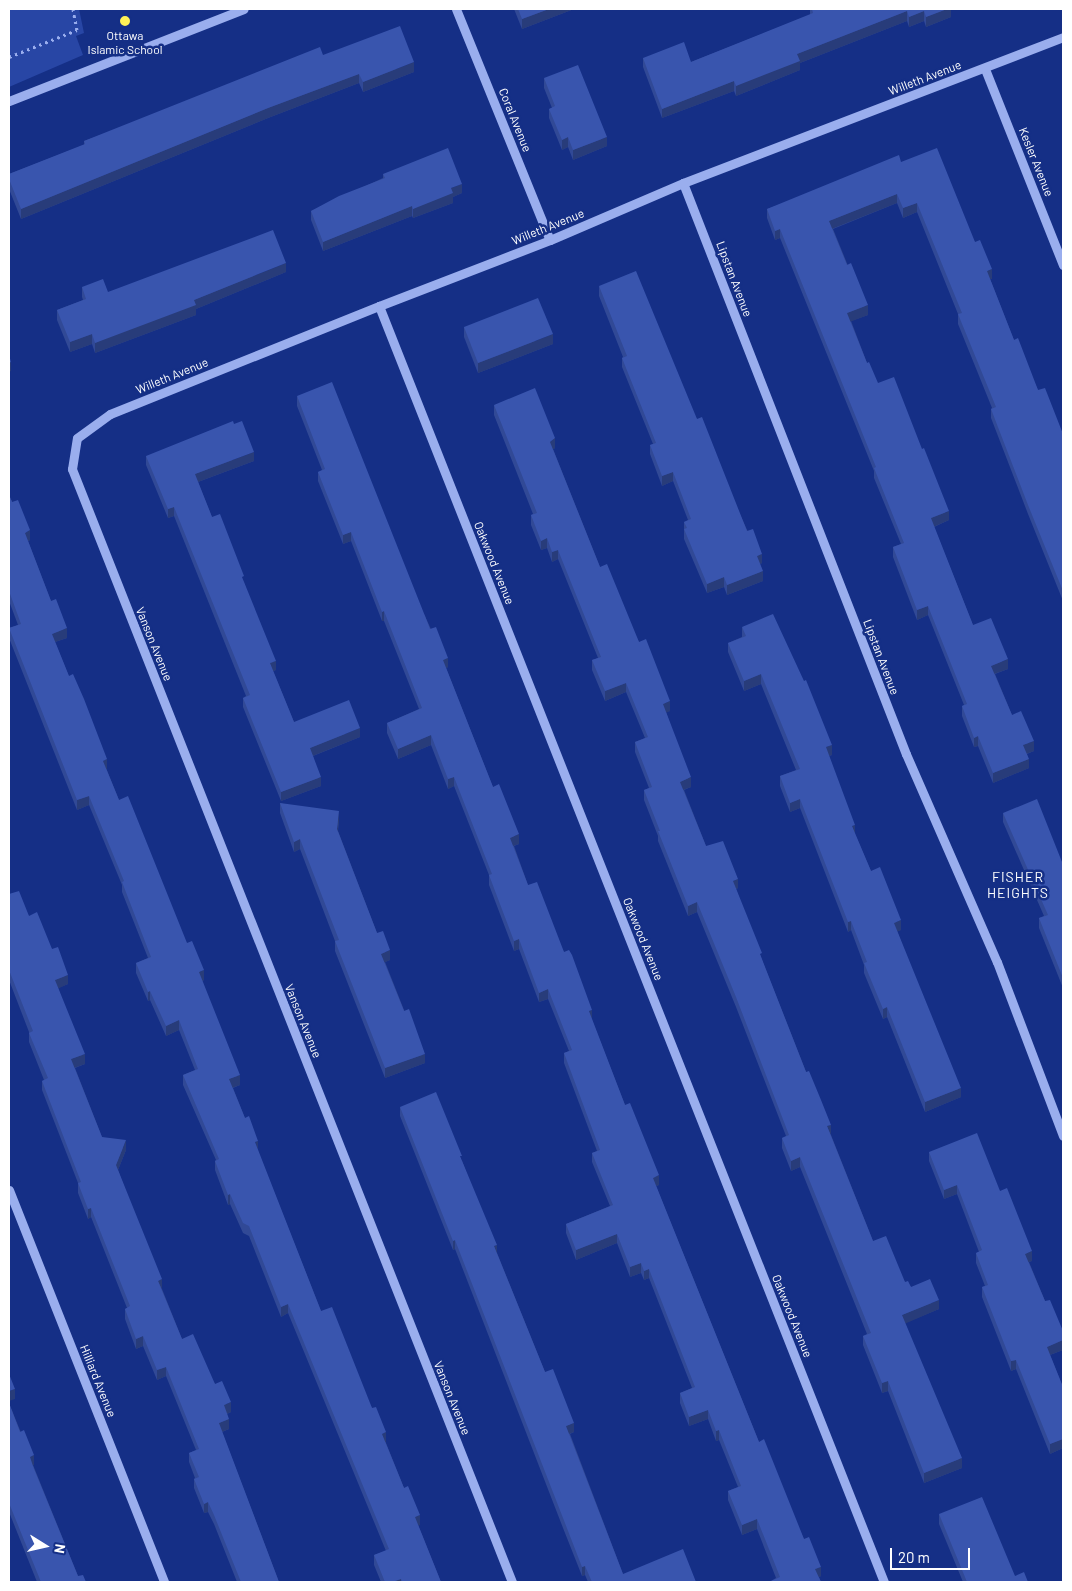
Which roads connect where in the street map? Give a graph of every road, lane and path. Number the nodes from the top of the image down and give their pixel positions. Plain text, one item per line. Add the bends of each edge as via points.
1 (72, 9) edge
2 (244, 9) edge
3 (456, 9) edge
4 (1063, 37) edge
5 (9, 57) edge
6 (985, 68) junction
7 (9, 101) edge
8 (683, 183) junction
9 (550, 240) junction
10 (1063, 266) edge
11 (379, 306) junction
12 (72, 469) joint
13 (1063, 1136) edge
14 (9, 1190) edge
15 (164, 1582) edge
16 (512, 1582) edge
17 (884, 1582) edge

1 - 5 path via 77,30
2 - 7 street
3 - 9 street, Coral Avenue
4 - 6 street, Willeth Avenue
6 - 8 street, Willeth Avenue
6 - 10 street, Kesler Avenue
8 - 9 street, Willeth Avenue
8 - 13 street, Lipstan Avenue via 902,744 997,962
9 - 11 street, Willeth Avenue
11 - 12 street, Willeth Avenue via 110,414 77,438
11 - 17 street, Oakwood Avenue
12 - 16 street, Vanson Avenue
14 - 15 street, Hilliard Avenue

